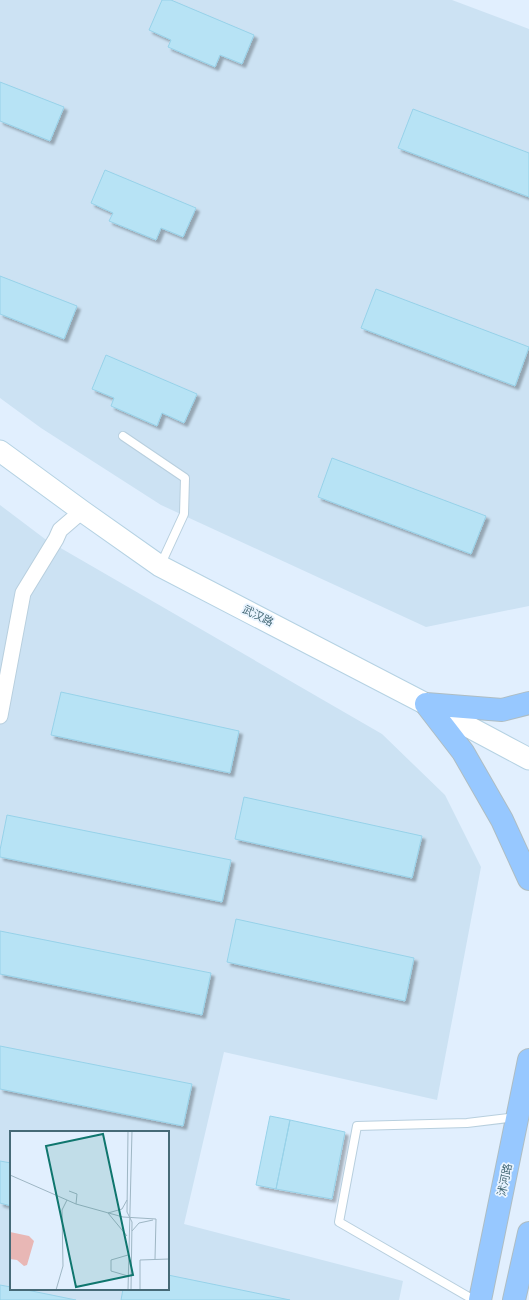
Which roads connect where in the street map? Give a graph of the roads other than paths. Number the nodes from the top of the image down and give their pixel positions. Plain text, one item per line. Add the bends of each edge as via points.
1 (124, 436) dead end
2 (0, 451) edge
3 (82, 511) junction
4 (160, 566) junction
5 (529, 703) edge
6 (426, 704) junction
7 (0, 716) edge
8 (529, 759) edge
9 (529, 879) edge
10 (529, 1060) edge
11 (518, 1117) junction
12 (529, 1232) edge
13 (474, 1300) edge
14 (480, 1300) edge
15 (514, 1300) edge

1 - 4 lane via 184,478 184,514
2 - 3 street, 武汉路
3 - 4 street, 武汉路
3 - 7 street via 60,530 23,593
4 - 6 street, 武汉路
5 - 6 main road via 502,710
6 - 8 street, 武汉路
6 - 9 main road via 463,752 502,820
10 - 11 main road, 沭河路
11 - 13 lane via 467,1123 357,1126 339,1222
11 - 14 main road, 沭河路
12 - 15 main road

